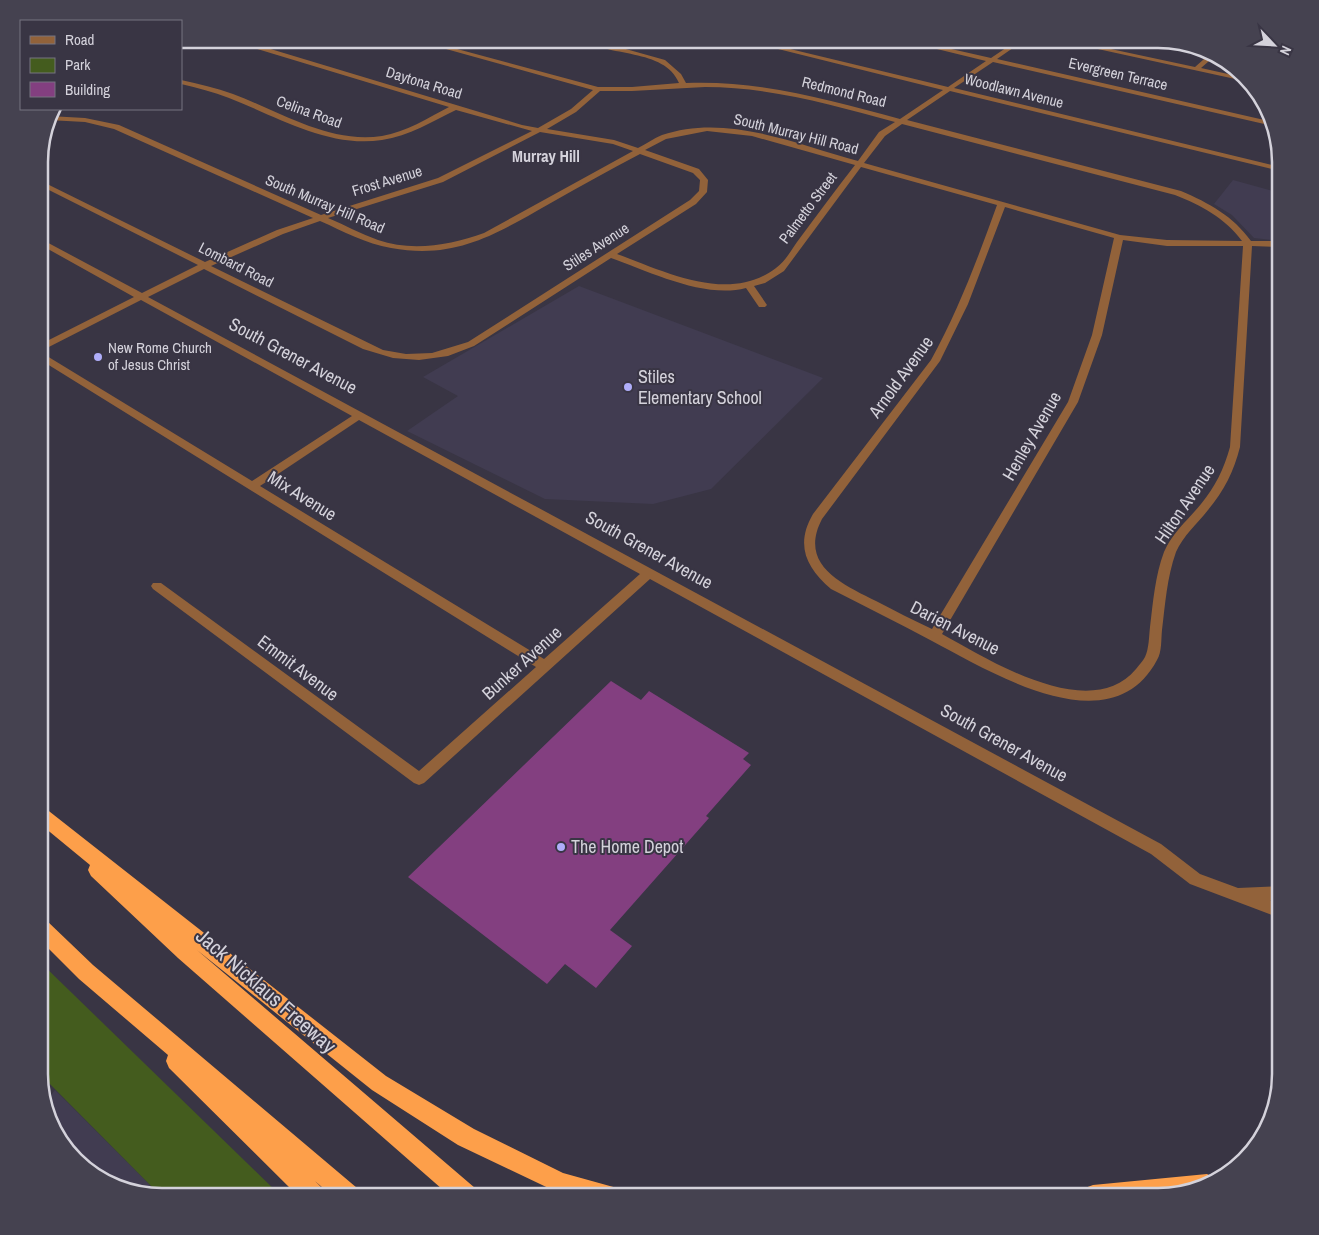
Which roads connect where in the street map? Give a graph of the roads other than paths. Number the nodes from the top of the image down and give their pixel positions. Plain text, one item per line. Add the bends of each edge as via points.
1 (258, 47) edge
2 (443, 47) edge
3 (612, 47) edge
4 (782, 47) edge
5 (934, 47) edge
6 (1011, 47) edge
7 (1093, 47) edge
8 (1207, 59) edge
9 (992, 60) junction
10 (1196, 69) junction
11 (1234, 77) edge
12 (182, 82) edge
13 (683, 85) junction
14 (598, 89) junction
15 (948, 89) junction
16 (456, 107) junction
17 (56, 118) edge
18 (899, 121) junction
19 (1264, 122) edge
20 (538, 130) junction
21 (639, 150) junction
22 (858, 164) junction
23 (1271, 167) edge
24 (48, 186) edge
25 (1002, 204) junction
26 (320, 217) junction
27 (1119, 237) junction
28 (1248, 243) junction
29 (1271, 244) edge
30 (48, 246) edge
31 (611, 255) junction
32 (206, 265) junction
33 (749, 285) junction
34 (142, 298) junction
35 (762, 305) dead end
36 (48, 345) edge
37 (425, 358) joint
38 (48, 361) edge
39 (360, 415) junction
40 (253, 486) junction
41 (811, 556) joint
42 (649, 573) junction
43 (157, 586) dead end
44 (934, 636) junction
45 (546, 668) junction
46 (1102, 695) joint
47 (419, 779) joint
48 (48, 820) edge
49 (48, 825) edge
50 (1237, 894) junction
51 (1272, 894) edge
52 (1272, 908) edge
53 (48, 935) edge
54 (86, 972) junction
55 (306, 1188) edge
56 (340, 1188) edge
57 (458, 1188) edge
58 (579, 1188) edge

1 - 16 street, Daytona Road
2 - 14 street, Redmond Road
3 - 13 street via 664,61 679,75
4 - 15 street, Woodlawn Avenue
5 - 9 street, Evergreen Terrace
6 - 9 street, Palmetto Street
7 - 10 street
8 - 10 street
9 - 15 street, Palmetto Street
9 - 19 street, Evergreen Terrace
10 - 11 street
12 - 16 street, Celina Road via 207,87 327,134 351,140 392,136
13 - 14 street, Redmond Road via 628,91
13 - 18 street, Redmond Road via 730,85 780,91
14 - 20 street, Frost Avenue via 578,108
15 - 18 street, Palmetto Street
15 - 23 street, Woodlawn Avenue
16 - 20 street, Daytona Road
17 - 26 street, South Murray Hill Road via 85,120 116,127
18 - 22 street, Palmetto Street via 877,140
18 - 28 street, Redmond Road via 1178,194 1219,213 1236,226
20 - 21 street, Daytona Road via 599,138
20 - 26 street, Frost Avenue via 431,184
21 - 22 street, South Murray Hill Road via 679,133 716,130 754,134
21 - 26 street, South Murray Hill Road via 487,235 460,244 429,249 394,247 375,242
21 - 31 street, Stiles Avenue via 696,171 702,176 705,186 700,197
22 - 25 street, South Murray Hill Road
22 - 33 street, Palmetto Street via 781,269
24 - 32 street, Lombard Road
25 - 27 street, South Murray Hill Road
25 - 41 street, Arnold Avenue via 960,316 935,362 813,522 808,538
26 - 32 street, Frost Avenue
27 - 28 street, South Murray Hill Road via 1167,243
27 - 44 street, Henley Avenue via 1097,335 1073,402
28 - 29 street, South Murray Hill Road
28 - 46 street, Hilton Avenue via 1232,463 1219,489 1176,540 1170,553 1152,658 1146,670 1130,685
30 - 34 street, South Grener Avenue
31 - 33 street, Palmetto Street via 703,286
31 - 37 street, Stiles Avenue via 471,344
32 - 34 street, Frost Avenue
32 - 37 street, Lombard Road via 366,347 394,356
33 - 35 street
34 - 36 street, Frost Avenue
34 - 39 street, South Grener Avenue
38 - 40 street, Mix Avenue
39 - 40 street
39 - 42 street, South Grener Avenue
40 - 45 street, Mix Avenue
41 - 44 street, Darien Avenue via 819,572 835,586
42 - 45 street, Bunker Avenue
42 - 50 street, South Grener Avenue via 1158,850 1195,879
43 - 47 street, Emmit Avenue
44 - 46 street, Darien Avenue via 1033,686 1074,695
45 - 47 street, Bunker Avenue
48 - 58 highway via 378,1083 466,1137 560,1183
49 - 57 highway, Jack Nicklaus Freeway via 184,952
50 - 51 street, South Grener Avenue
50 - 52 street, South Grener Avenue
53 - 54 highway
54 - 55 highway
54 - 56 highway

